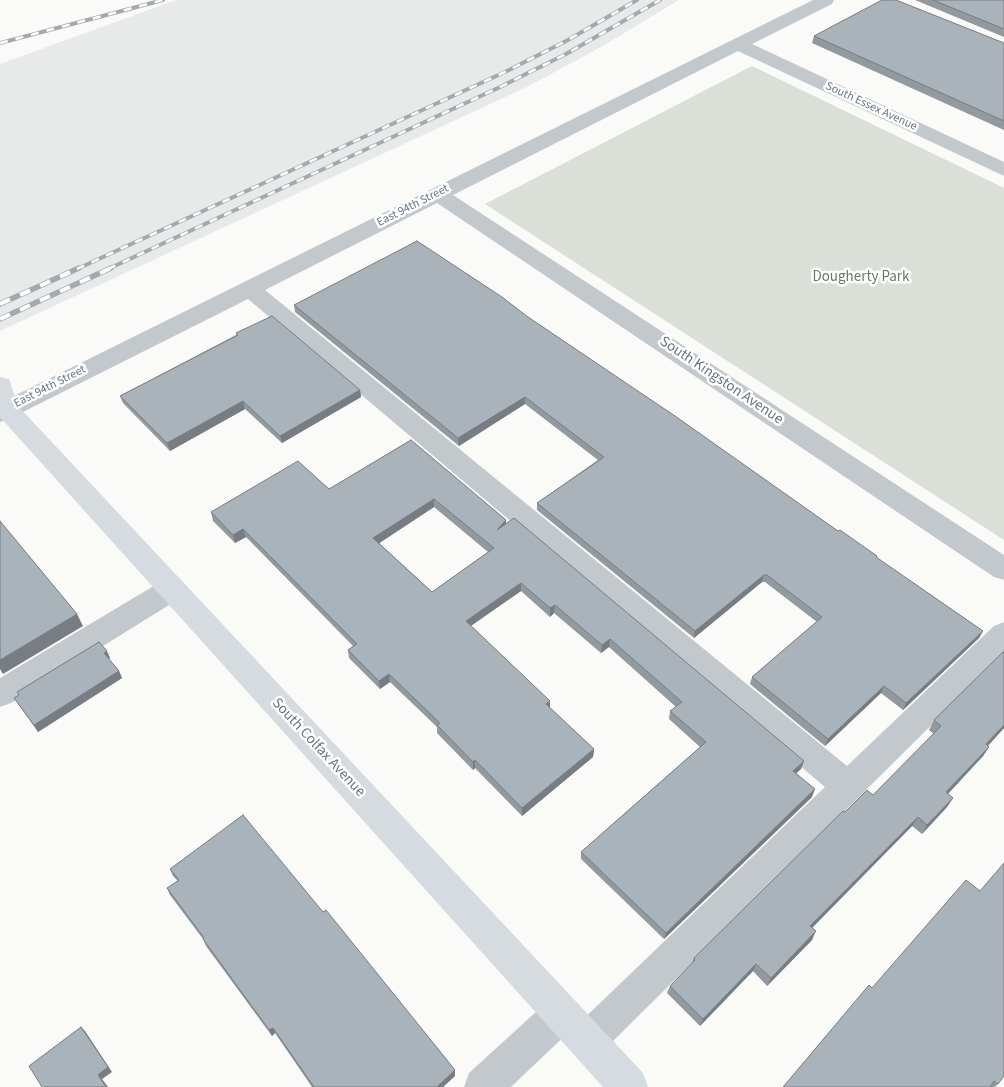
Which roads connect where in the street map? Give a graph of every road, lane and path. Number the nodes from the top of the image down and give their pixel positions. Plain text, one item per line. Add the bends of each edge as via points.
1 (826, 0) edge
2 (738, 44) junction
3 (1004, 170) edge
4 (438, 194) junction
5 (249, 288) junction
6 (2, 403) edge
7 (1004, 569) edge
8 (172, 589) junction
9 (1004, 634) edge
10 (0, 694) edge
11 (847, 786) junction
12 (561, 1014) junction
13 (587, 1041) junction
14 (483, 1087) edge
15 (629, 1087) edge

1 - 2 street, East 94th Street
2 - 3 street, South Essex Avenue
2 - 4 street, East 94th Street
4 - 5 street, East 94th Street
4 - 7 street, South Kingston Avenue
5 - 6 street, East 94th Street
5 - 11 street
6 - 8 main road, South Colfax Avenue
8 - 10 street
8 - 12 main road, South Colfax Avenue
9 - 11 street
11 - 13 street
12 - 13 main road, South Colfax Avenue
12 - 14 street
13 - 15 main road, South Colfax Avenue

